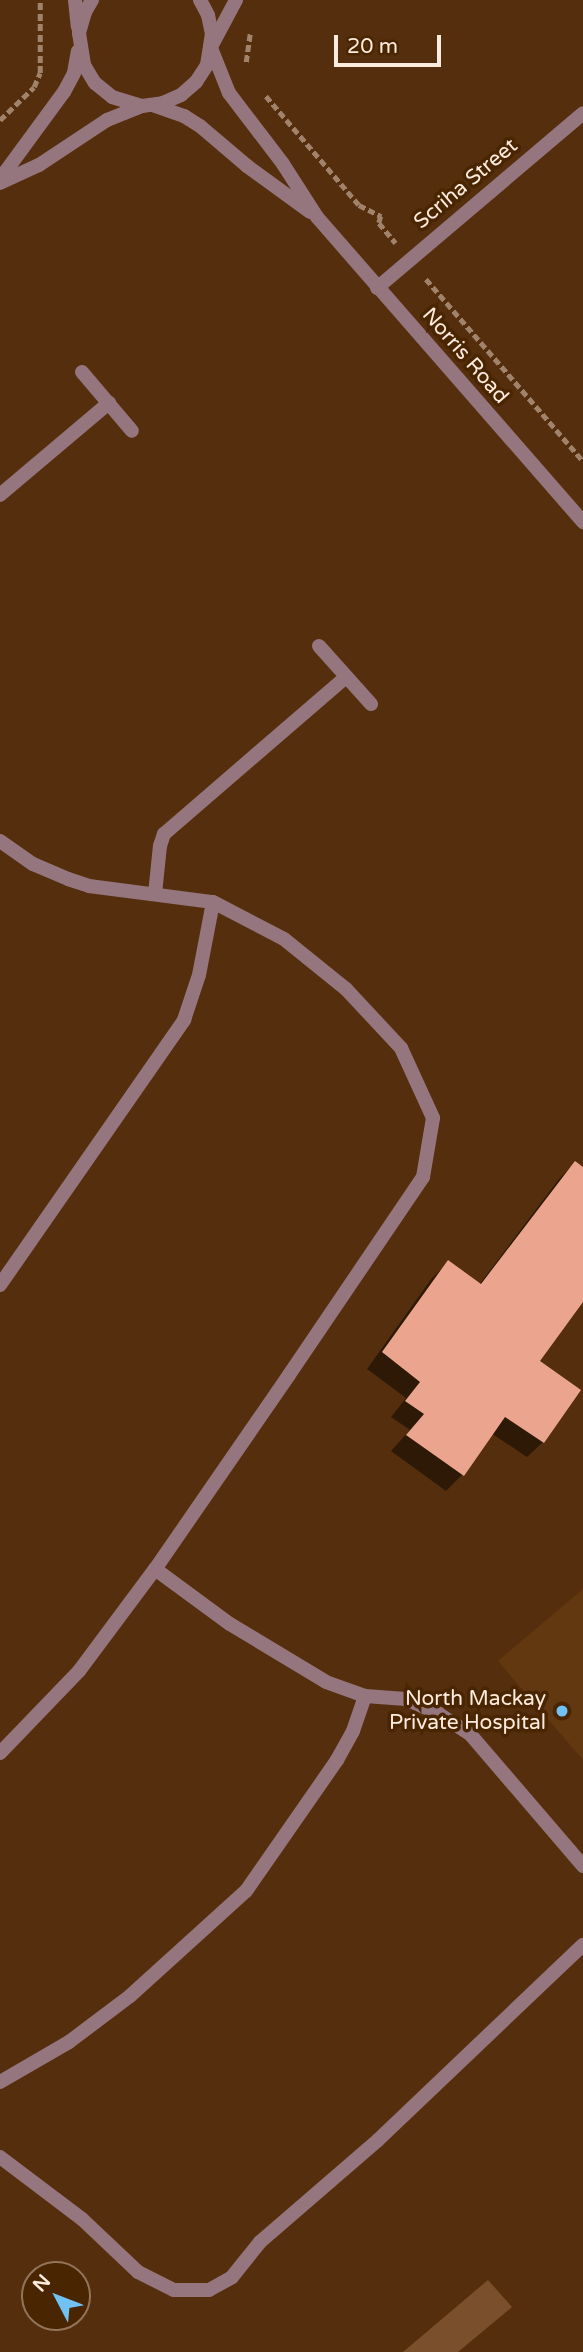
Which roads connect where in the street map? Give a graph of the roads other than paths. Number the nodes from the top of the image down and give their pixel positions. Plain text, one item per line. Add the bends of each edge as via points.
1 (75, 0) edge
2 (92, 0) edge
3 (200, 0) edge
4 (236, 0) edge
5 (79, 39) junction
6 (212, 46) junction
7 (147, 105) junction
8 (583, 113) edge
9 (0, 181) edge
10 (317, 216) junction
11 (377, 288) junction
12 (82, 372) dead end
13 (109, 403) junction
14 (132, 431) dead end
15 (0, 495) edge
16 (583, 522) edge
17 (319, 646) dead end
18 (346, 677) junction
19 (371, 704) dead end
20 (0, 842) edge
21 (155, 894) junction
22 (213, 902) junction
23 (0, 1285) edge
24 (155, 1569) junction
25 (365, 1696) junction
26 (0, 1753) edge
27 (583, 1866) edge
28 (583, 1945) edge
29 (0, 2082) edge
30 (0, 2157) edge

1 - 5 street
2 - 5 street
3 - 6 street, Norris Road via 208,15
4 - 6 street
5 - 7 street, Norris Road via 84,65 103,90 121,101
5 - 9 street via 68,85
6 - 7 street via 196,82 181,95
6 - 10 street, Norris Road via 229,93
7 - 9 street via 107,120 39,165
7 - 10 street, Norris Road via 200,126
8 - 11 street, Scriha Street
10 - 11 street, Norris Road
11 - 16 street, Norris Road
12 - 13 street
13 - 14 street
13 - 15 street
17 - 18 street
18 - 19 street
18 - 21 street via 167,831 160,846
20 - 21 street via 33,864 68,879
21 - 22 street
22 - 23 street via 184,1020
22 - 24 street via 284,939 346,989 401,1048 433,1118 423,1177
24 - 25 street via 284,1658 326,1682
24 - 26 street via 79,1671
25 - 27 street via 406,1699 470,1734
25 - 29 street via 337,1760 246,1891 130,1996 69,2042
28 - 30 street via 459,2065 260,2242 232,2277 209,2290 174,2290 138,2272 82,2219

